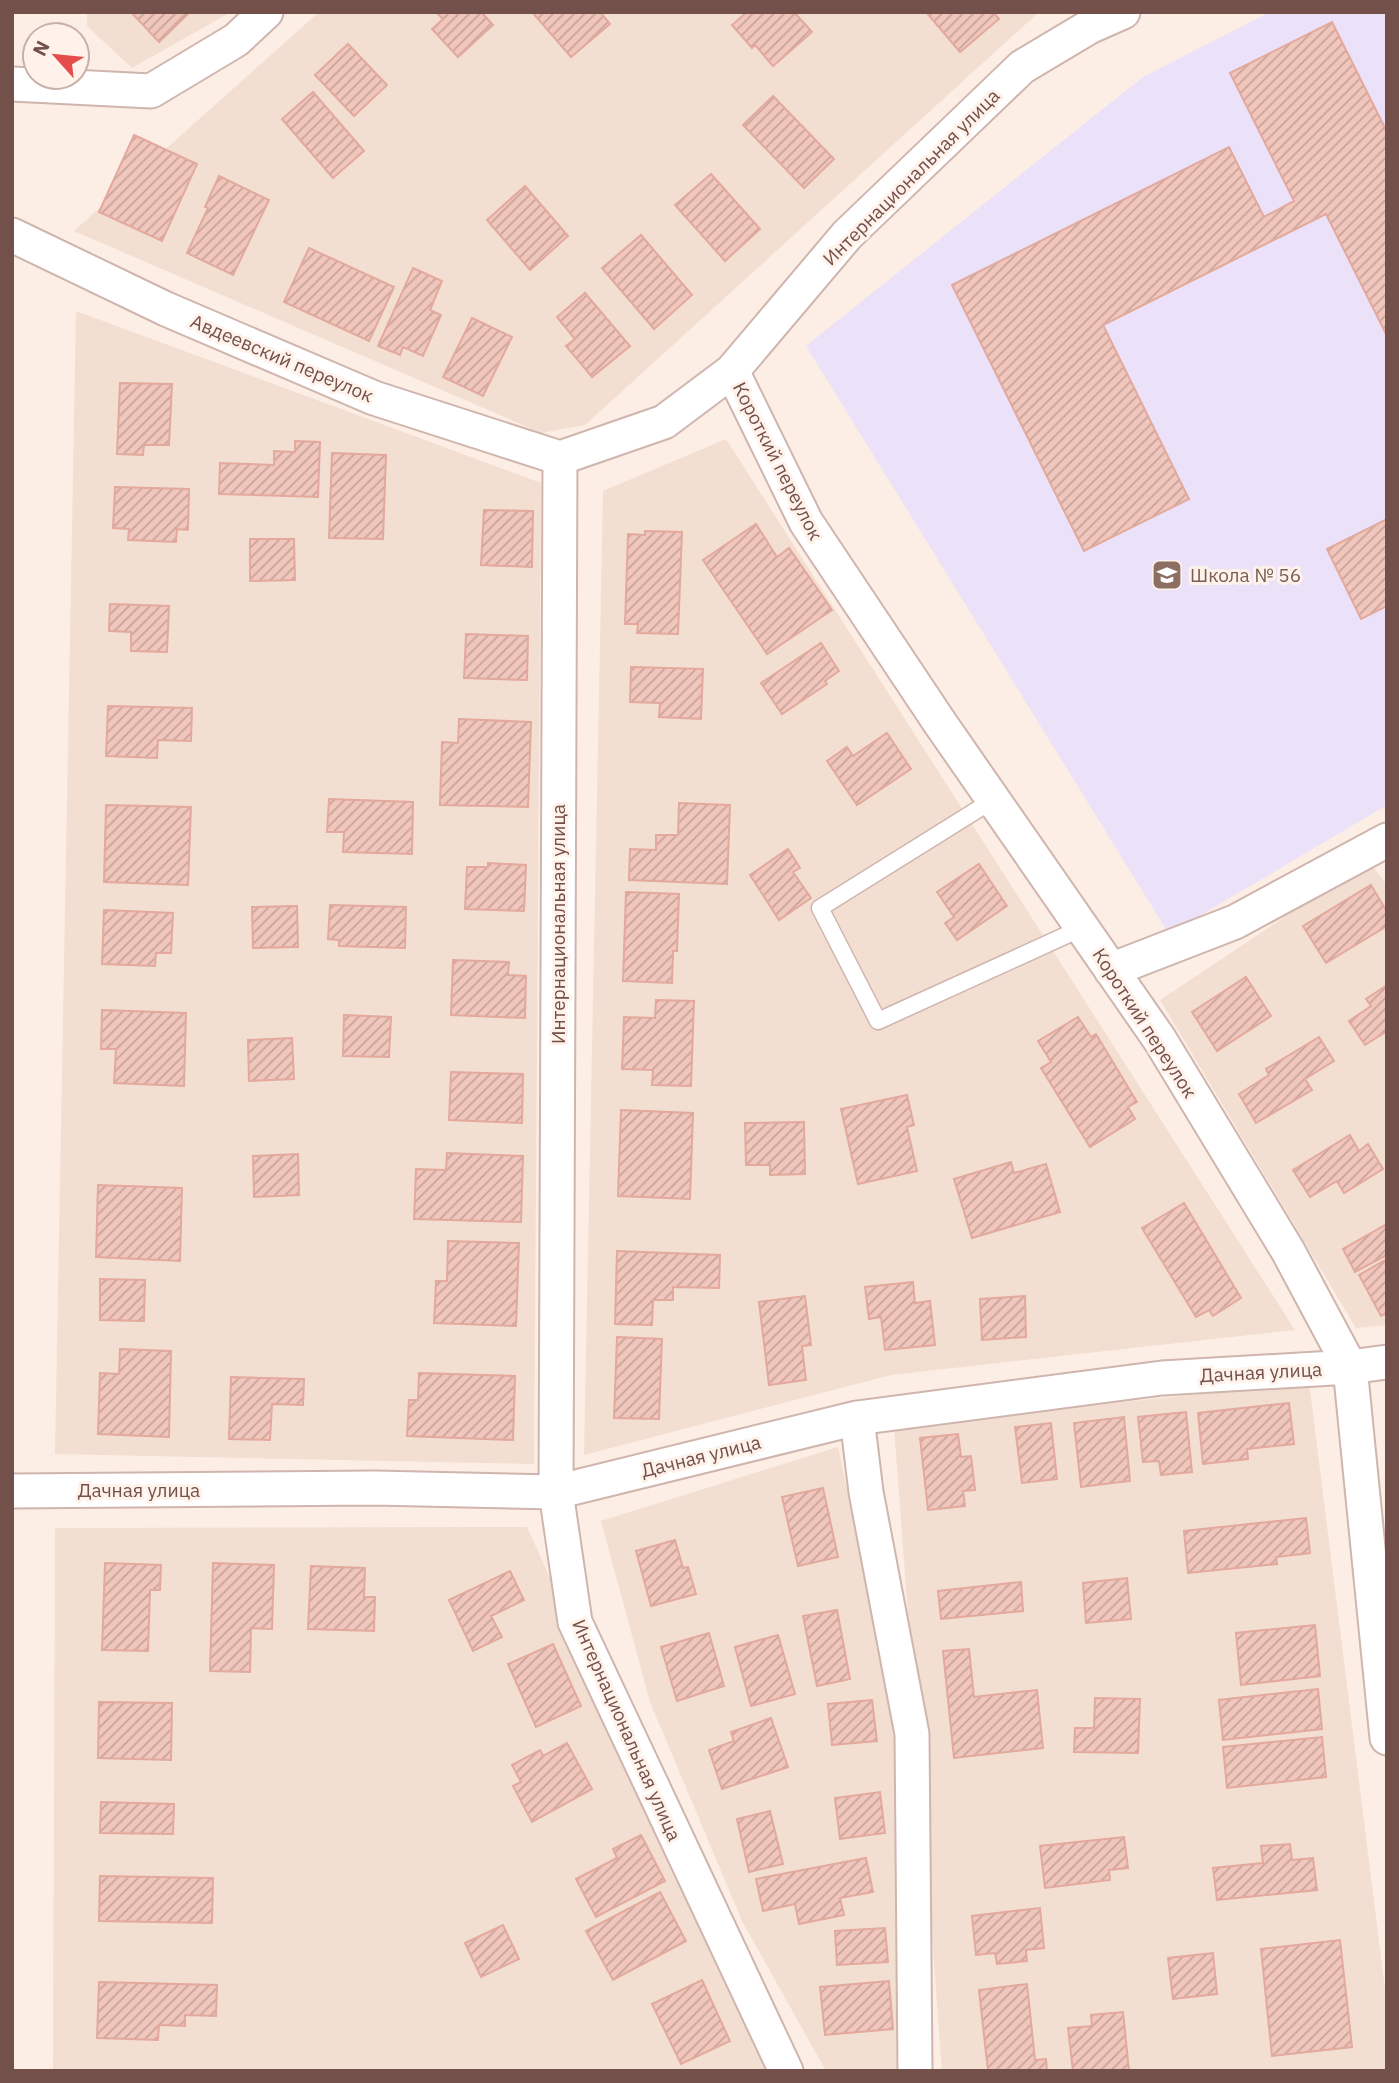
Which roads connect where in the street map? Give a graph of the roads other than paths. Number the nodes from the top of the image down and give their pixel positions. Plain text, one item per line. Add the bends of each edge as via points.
1 (266, 12) edge
2 (1123, 12) edge
3 (12, 83) edge
4 (12, 235) edge
5 (732, 371) junction
6 (560, 458) junction
7 (993, 800) junction
8 (1387, 840) edge
9 (1082, 928) junction
10 (1111, 970) junction
11 (1387, 1362) edge
12 (1350, 1367) junction
13 (857, 1418) junction
14 (12, 1491) edge
15 (556, 1492) junction
16 (1387, 1738) edge
17 (786, 2071) edge
18 (915, 2071) edge

1 - 3 street via 236,40 151,91
2 - 5 street, Интернациональная улица via 1022,67 848,235
4 - 6 street, Авдеевский переулок via 166,309 374,398
5 - 6 street, Интернациональная улица via 664,422
5 - 7 street, Короткий переулок via 806,522
6 - 15 street, Интернациональная улица
7 - 9 street, Короткий переулок
7 - 9 lane via 820,908 878,1021
8 - 10 street via 1235,922
9 - 10 street, Короткий переулок
10 - 12 street, Короткий переулок via 1160,1040 1288,1251
11 - 12 street, Дачная улица
12 - 13 street, Дачная улица via 1162,1378
12 - 16 street, Короткий переулок
13 - 15 street, Дачная улица
13 - 18 street via 866,1492 912,1734
14 - 15 street, Дачная улица via 375,1488
15 - 17 street, Интернациональная улица via 575,1622

